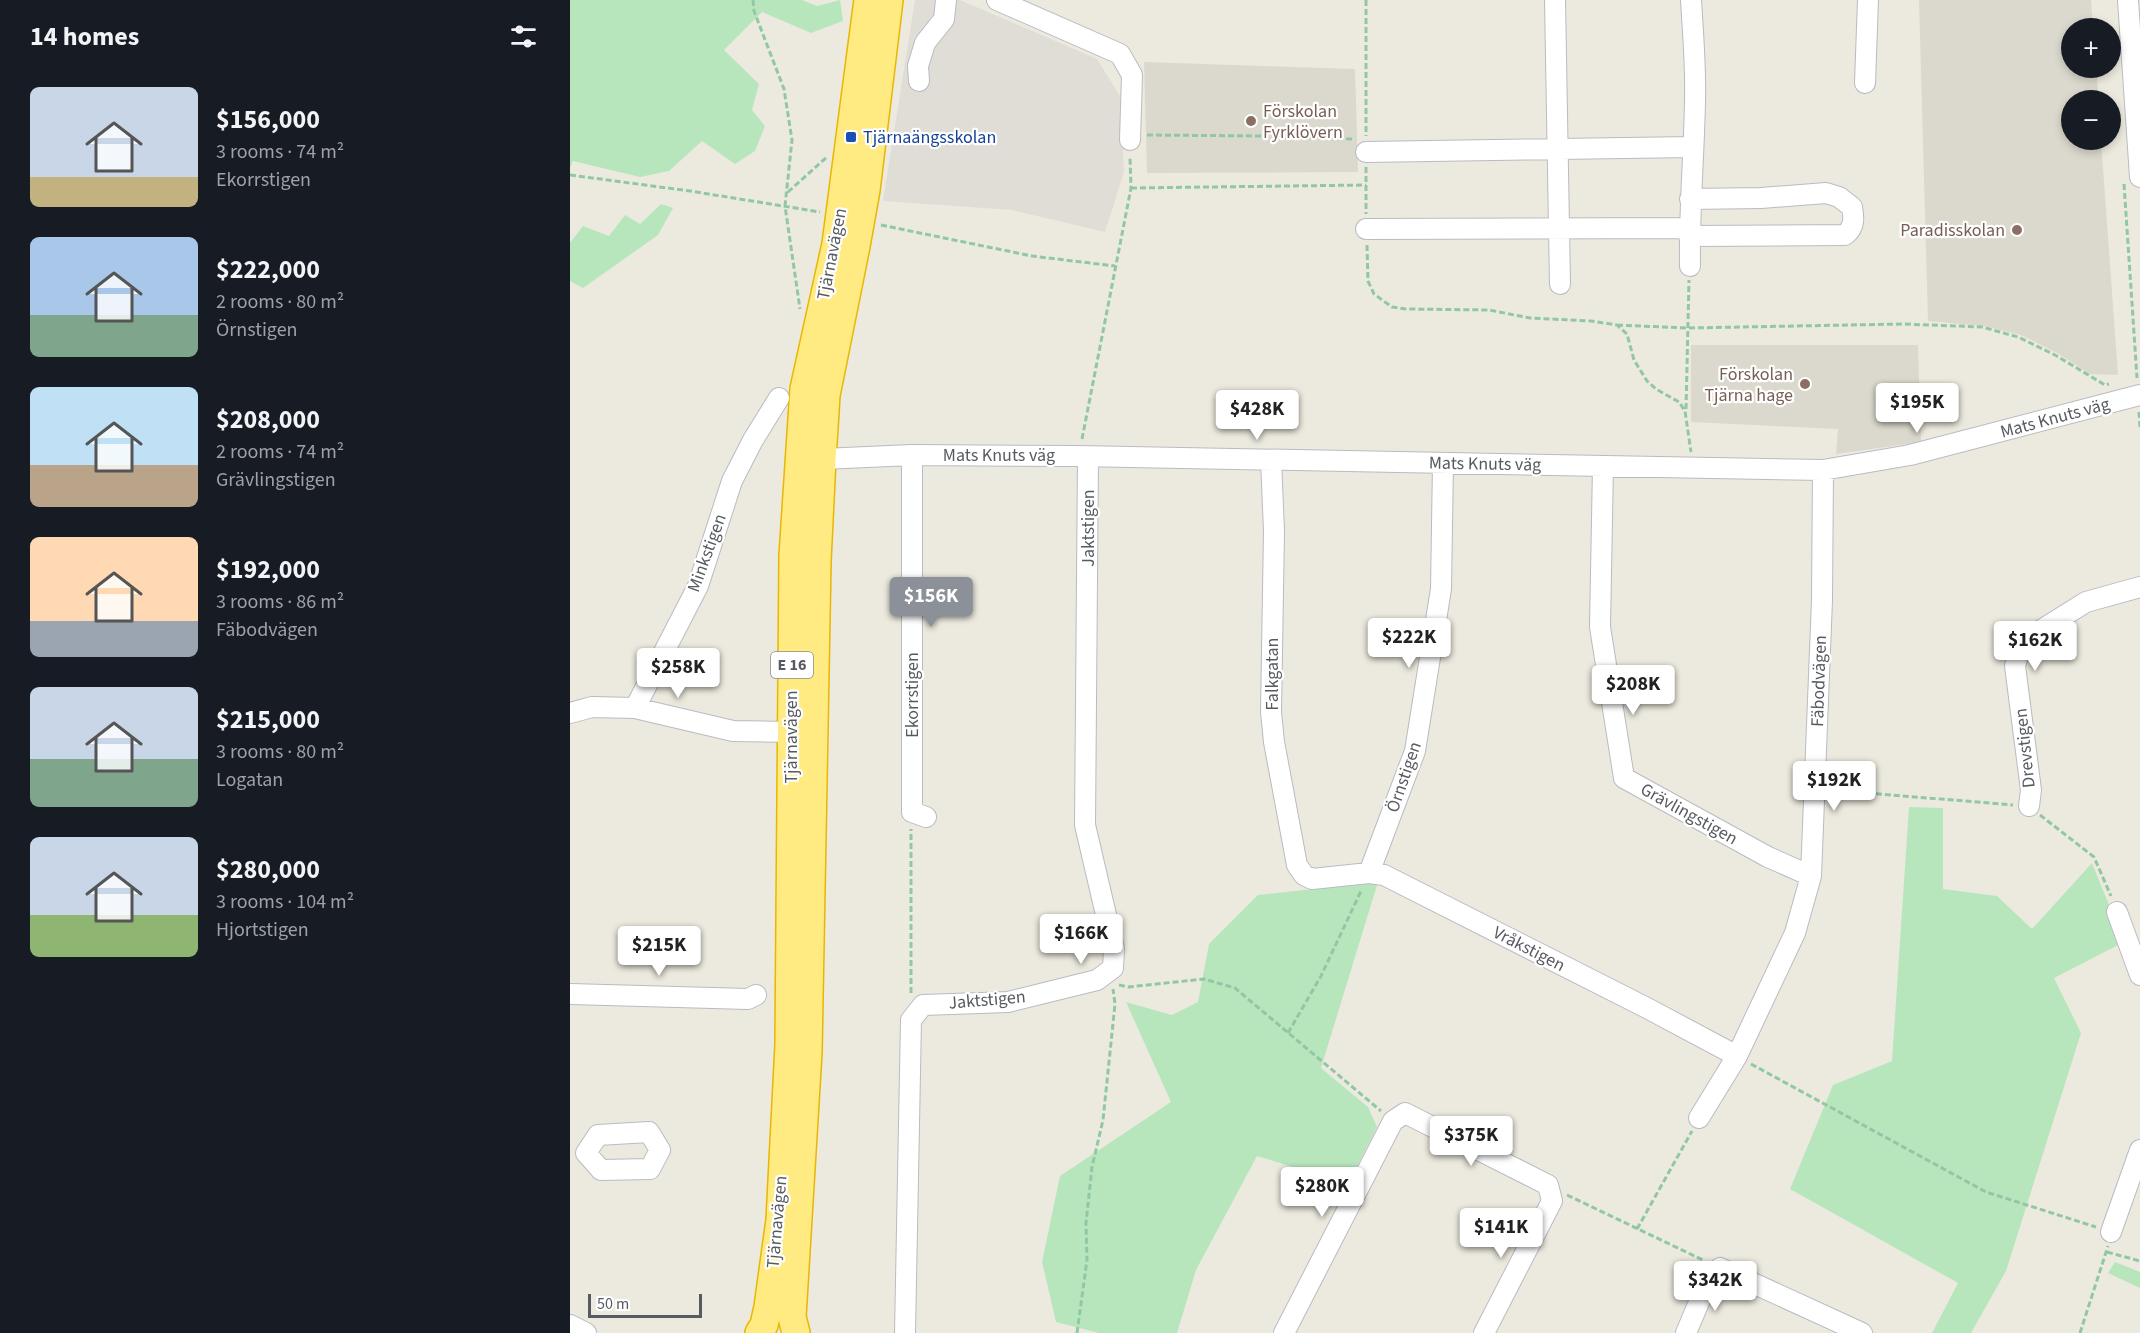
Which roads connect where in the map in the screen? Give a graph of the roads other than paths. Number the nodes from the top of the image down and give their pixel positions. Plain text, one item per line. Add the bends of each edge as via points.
1 (868, 0) edge
2 (889, 0) edge
3 (946, 0) edge
4 (998, 0) edge
5 (1555, 0) edge
6 (1691, 0) edge
7 (1868, 0) edge
8 (2128, 0) edge
9 (919, 81) dead end
10 (1865, 83) dead end
11 (1130, 137) road end
12 (1693, 147) junction
13 (1557, 149) junction
14 (1366, 152) road end
15 (2132, 179) edge
16 (1690, 199) junction
17 (1366, 229) road end
18 (1559, 230) junction
19 (1689, 232) junction
20 (1689, 266) road end
21 (1560, 284) dead end
22 (2139, 396) edge
23 (779, 398) dead end
24 (912, 455) junction
25 (1083, 456) junction
26 (822, 459) junction
27 (1271, 460) junction
28 (1443, 463) junction
29 (1603, 466) junction
30 (1823, 470) junction
31 (2140, 587) edge
32 (635, 708) junction
33 (570, 713) edge
34 (791, 732) junction
35 (2029, 806) road end
36 (919, 815) road end
37 (1369, 873) junction
38 (1811, 876) junction
39 (1312, 879) joint
40 (2117, 912) road end
41 (2134, 938) edge
42 (2140, 975) edge
43 (570, 994) edge
44 (756, 995) dead end
45 (1737, 1056) junction
46 (1700, 1118) road end
47 (2140, 1150) edge
48 (2109, 1242) road end
49 (570, 1325) edge
50 (586, 1333) edge
51 (759, 1333) edge
52 (796, 1333) edge
53 (905, 1333) edge
54 (1284, 1333) edge
55 (1484, 1333) edge
56 (1686, 1333) edge
57 (1863, 1333) edge

1 - 34 highway, Tjärnavägen / E 16 via 836,244 804,389 793,556
2 - 26 highway, Tjärnavägen / E 16 via 866,190 826,394
3 - 9 street via 944,19 925,43 918,66
4 - 11 street via 1120,54 1132,75
5 - 13 street
6 - 12 street via 1695,70
7 - 10 street
8 - 15 street
12 - 13 street
12 - 16 street
13 - 14 street
13 - 18 street
16 - 19 street
16 - 19 street via 1826,193 1852,207 1854,219 1845,235
17 - 18 street
18 - 19 street
18 - 21 street
19 - 20 street
22 - 30 street, Mats Knuts väg via 1910,455
23 - 32 street, Minkstigen via 732,481 698,586
24 - 25 street, Mats Knuts väg
24 - 26 street, Mats Knuts väg
24 - 36 street, Ekorrstigen
25 - 27 street, Mats Knuts väg
25 - 53 street, Jaktstigen via 1085,825 1114,949 1113,968 1097,980 1008,1002 923,1005 911,1020
26 - 52 highway, Tjärnavägen / E 16 via 808,1052 792,1317
27 - 28 street, Mats Knuts väg
27 - 39 street, Falkgatan via 1271,712 1297,865
28 - 29 street, Mats Knuts väg
28 - 37 street, Örnstigen via 1441,589 1415,751
29 - 30 street, Mats Knuts väg
29 - 38 street, Grävlingstigen via 1600,627 1624,778 1768,857
30 - 38 street, Fäbodvägen
31 - 35 street, Drevstigen via 2086,602 2022,642 2015,666 2031,790
32 - 33 street via 592,707
32 - 34 street via 733,731
34 - 51 highway, Tjärnavägen / E 16 via 789,1045 780,1220 768,1307
37 - 39 street, Vråkstigen
37 - 45 street, Vråkstigen via 1384,876
38 - 45 street, Fäbodvägen via 1795,933
40 - 41 street
41 - 42 street
43 - 44 street via 748,999
45 - 46 street, Fäbodvägen
47 - 48 street
49 - 50 street
54 - 55 street via 1393,1121 1405,1113 1550,1193
56 - 57 street via 1715,1272

